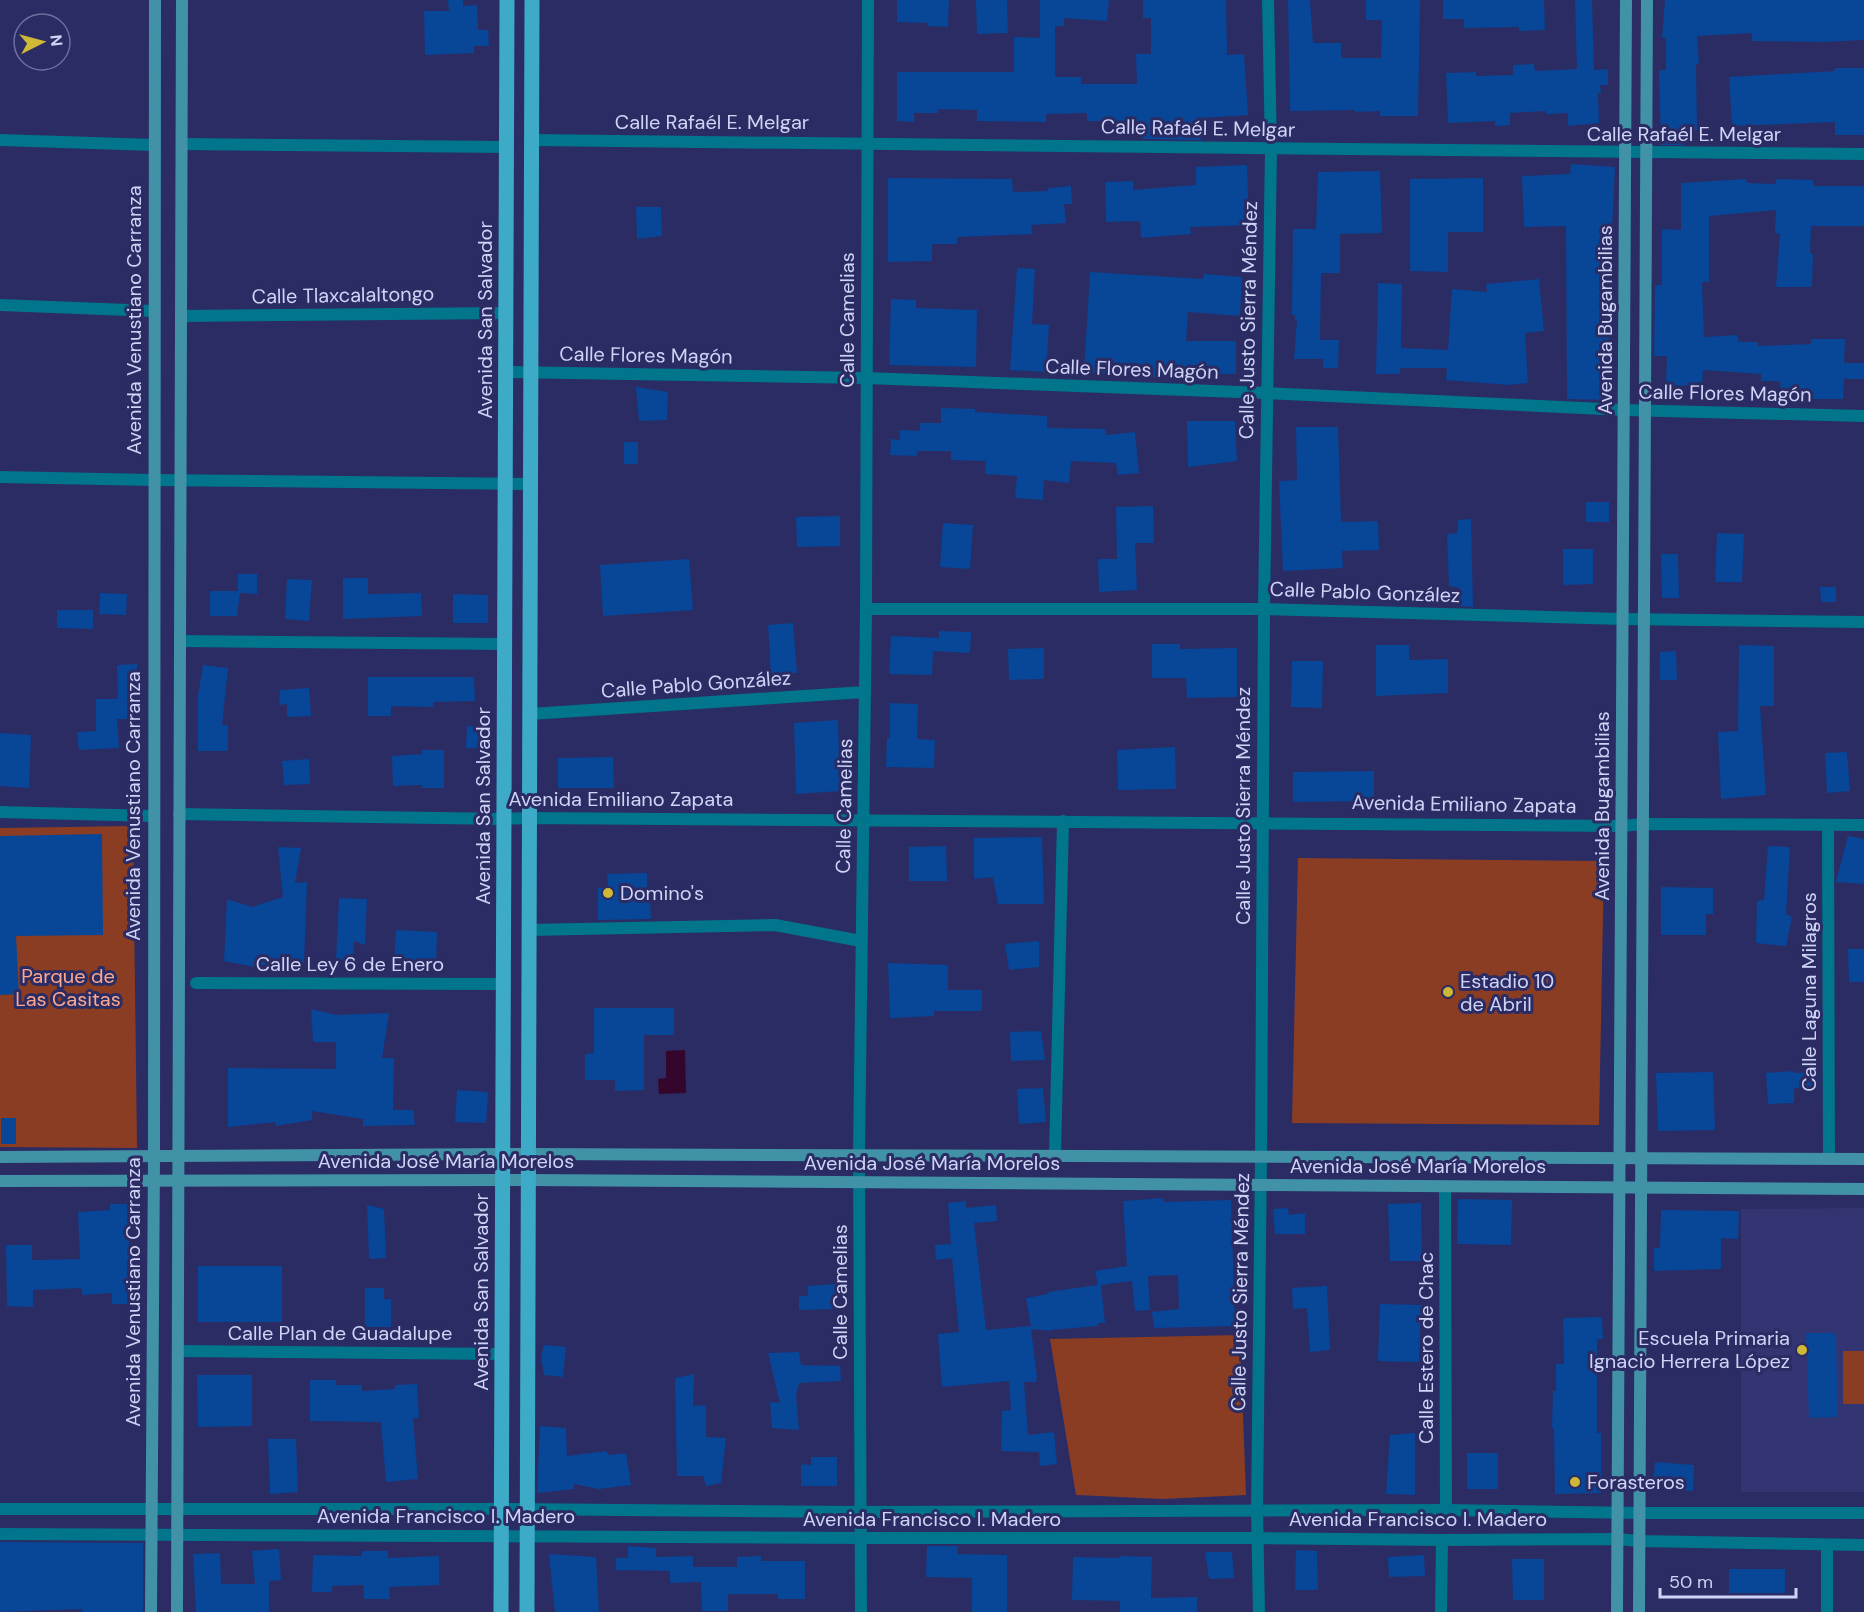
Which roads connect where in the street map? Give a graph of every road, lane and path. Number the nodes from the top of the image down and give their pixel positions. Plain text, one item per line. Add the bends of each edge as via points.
1 (155, 0) edge
2 (182, 0) edge
3 (507, 0) edge
4 (532, 0) edge
5 (868, 0) edge
6 (1268, 0) edge
7 (1626, 0) edge
8 (1647, 0) edge
9 (0, 140) edge
10 (532, 140) junction
11 (867, 143) junction
12 (154, 144) junction
13 (182, 144) junction
14 (507, 147) junction
15 (1271, 149) junction
16 (1625, 153) junction
17 (1646, 154) junction
18 (1864, 154) edge
19 (0, 305) edge
20 (154, 310) junction
21 (506, 313) junction
22 (181, 316) junction
23 (506, 372) junction
24 (531, 373) junction
25 (866, 378) junction
26 (1266, 393) junction
27 (1624, 410) junction
28 (1645, 411) junction
29 (1864, 416) edge
30 (0, 477) edge
31 (153, 480) junction
32 (180, 480) junction
33 (505, 483) junction
34 (531, 484) junction
35 (866, 609) junction
36 (1264, 609) junction
37 (1622, 619) junction
38 (1644, 619) junction
39 (1864, 622) edge
40 (180, 641) junction
41 (505, 644) junction
42 (865, 692) junction
43 (530, 714) junction
44 (0, 812) edge
45 (180, 814) junction
46 (153, 816) junction
47 (530, 818) junction
48 (504, 819) junction
49 (863, 819) junction
50 (1263, 820) junction
51 (1063, 821) junction
52 (1643, 824) junction
53 (1828, 825) junction
54 (1864, 825) edge
55 (1621, 826) junction
56 (529, 930) junction
57 (861, 941) junction
58 (196, 983) dead end
59 (503, 984) junction
60 (528, 1154) junction
61 (502, 1155) junction
62 (859, 1155) junction
63 (153, 1156) junction
64 (178, 1156) junction
65 (1055, 1156) junction
66 (0, 1157) edge
67 (1261, 1157) junction
68 (1619, 1158) junction
69 (1641, 1158) junction
70 (1829, 1158) junction
71 (1864, 1158) edge
72 (502, 1180) junction
73 (528, 1180) junction
74 (0, 1181) edge
75 (153, 1181) junction
76 (178, 1181) junction
77 (859, 1182) junction
78 (1260, 1185) junction
79 (1445, 1186) junction
80 (1619, 1187) junction
81 (1641, 1187) junction
82 (1864, 1189) edge
83 (178, 1351) junction
84 (502, 1354) junction
85 (0, 1509) edge
86 (177, 1509) junction
87 (501, 1509) junction
88 (151, 1510) junction
89 (527, 1510) junction
90 (1257, 1510) junction
91 (1446, 1510) junction
92 (1617, 1511) junction
93 (860, 1512) junction
94 (1639, 1513) junction
95 (1864, 1513) edge
96 (0, 1534) edge
97 (151, 1534) junction
98 (177, 1534) junction
99 (501, 1536) junction
100 (527, 1537) junction
101 (862, 1538) junction
102 (1258, 1538) junction
103 (1617, 1539) junction
104 (1442, 1540) junction
105 (1639, 1541) junction
106 (1827, 1545) junction
107 (1864, 1545) edge
108 (151, 1612) edge
109 (177, 1612) edge
110 (501, 1612) edge
111 (527, 1612) edge
112 (861, 1612) edge
113 (1259, 1612) edge
114 (1441, 1612) edge
115 (1617, 1612) edge
116 (1639, 1612) edge
117 (1827, 1612) edge

1 - 12 street, Avenida Venustiano Carranza
2 - 13 street
3 - 14 main road, Avenida San Salvador
4 - 10 main road
5 - 11 street, Calle Camelias
6 - 15 street, Calle Justo Sierra Méndez
7 - 16 street, Avenida Bugambilias
8 - 17 street, Avenida Bugambilias
9 - 12 street
10 - 11 street, Calle Rafaél E. Melgar
10 - 24 main road
11 - 15 street, Calle Rafaél E. Melgar
11 - 25 street, Calle Camelias
12 - 20 street, Avenida Venustiano Carranza
13 - 14 street
13 - 22 street
14 - 21 main road, Avenida San Salvador
15 - 16 street, Calle Rafaél E. Melgar
15 - 26 street, Calle Justo Sierra Méndez
16 - 17 street, Calle Rafaél E. Melgar
16 - 27 street, Avenida Bugambilias
17 - 18 street, Calle Rafaél E. Melgar
17 - 28 street, Avenida Bugambilias
19 - 20 street
20 - 31 street, Avenida Venustiano Carranza
21 - 22 street, Calle Tlaxcalaltongo
21 - 23 main road, Avenida San Salvador
22 - 32 street
23 - 24 street, Calle Flores Magón
23 - 33 main road, Avenida San Salvador
24 - 25 street, Calle Flores Magón
24 - 34 main road
25 - 26 street, Calle Flores Magón
25 - 35 street, Calle Camelias
26 - 27 street, Calle Flores Magón
26 - 36 street, Calle Justo Sierra Méndez
27 - 28 street, Calle Flores Magón
27 - 37 street, Avenida Bugambilias
28 - 29 street, Calle Flores Magón
28 - 38 street, Avenida Bugambilias
30 - 31 street
31 - 32 street
31 - 46 street, Avenida Venustiano Carranza
32 - 33 street
32 - 40 street
33 - 34 street
33 - 41 main road, Avenida San Salvador
34 - 43 main road
35 - 36 street, Calle Pablo González
35 - 42 street, Calle Camelias
36 - 37 street, Calle Pablo González
36 - 50 street, Calle Justo Sierra Méndez
37 - 38 street, Calle Pablo González
37 - 55 street, Avenida Bugambilias
38 - 39 street, Calle Pablo González
38 - 52 street, Avenida Bugambilias
40 - 41 street
40 - 45 street
41 - 48 main road, Avenida San Salvador
42 - 43 street, Calle Pablo González
42 - 49 street, Calle Camelias
43 - 47 main road
44 - 46 street
45 - 48 street, Avenida Emiliano Zapata
45 - 64 street
46 - 63 street, Avenida Venustiano Carranza
47 - 48 street, Avenida Emiliano Zapata
47 - 49 street, Avenida Emiliano Zapata
47 - 56 main road
48 - 59 main road, Avenida San Salvador
49 - 51 street, Avenida Emiliano Zapata
49 - 57 street, Calle Camelias
50 - 51 street, Avenida Emiliano Zapata
50 - 55 street, Avenida Emiliano Zapata
50 - 67 street, Calle Justo Sierra Méndez
51 - 65 street
52 - 53 street, Avenida Emiliano Zapata
52 - 55 street, Avenida Emiliano Zapata
52 - 69 street, Avenida Bugambilias
53 - 54 street, Avenida Emiliano Zapata
53 - 70 street, Calle Laguna Milagros
55 - 68 street, Avenida Bugambilias
56 - 57 street via 775,925
56 - 60 main road
57 - 62 street, Calle Camelias
58 - 59 street, Calle Ley 6 de Enero
59 - 61 main road, Avenida San Salvador
60 - 61 street, Avenida José María Morelos
60 - 62 street, Avenida José María Morelos
60 - 73 main road
61 - 64 street, Avenida José María Morelos
61 - 72 main road, Avenida San Salvador
62 - 65 street, Avenida José María Morelos
62 - 77 street, Calle Camelias
63 - 64 street, Avenida José María Morelos
63 - 66 street, Avenida José María Morelos
63 - 75 street, Avenida Venustiano Carranza
64 - 76 street
65 - 67 street, Avenida José María Morelos
67 - 68 street, Avenida José María Morelos
67 - 78 street, Calle Justo Sierra Méndez
68 - 69 street, Avenida José María Morelos
68 - 80 street, Avenida Bugambilias
69 - 70 street, Avenida José María Morelos
69 - 81 street, Avenida Bugambilias
70 - 71 street, Avenida José María Morelos
72 - 73 street, Avenida José María Morelos
72 - 76 street, Avenida José María Morelos
72 - 84 main road, Avenida San Salvador
73 - 77 street, Avenida José María Morelos
73 - 89 main road
74 - 75 street, Avenida José María Morelos
75 - 76 street, Avenida José María Morelos
75 - 88 street, Avenida Venustiano Carranza
76 - 83 street
77 - 78 street, Avenida José María Morelos
77 - 93 street, Calle Camelias
78 - 79 street, Avenida José María Morelos
78 - 90 street, Calle Justo Sierra Méndez
79 - 80 street, Avenida José María Morelos
79 - 91 street, Calle Estero de Chac
80 - 81 street, Avenida José María Morelos
80 - 92 street, Avenida Bugambilias
81 - 82 street, Avenida José María Morelos
81 - 94 street, Avenida Bugambilias
83 - 84 street, Calle Plan de Guadalupe
83 - 86 street
84 - 87 main road, Avenida San Salvador
85 - 88 street, Avenida Francisco I. Madero
86 - 87 street, Avenida Francisco I. Madero
86 - 88 street, Avenida Francisco I. Madero
86 - 98 street
87 - 89 street, Avenida Francisco I. Madero
87 - 99 main road, Avenida San Salvador
88 - 97 street, Avenida Venustiano Carranza
89 - 93 street, Avenida Francisco I. Madero
89 - 100 main road
90 - 91 street, Avenida Francisco I. Madero
90 - 93 street, Avenida Francisco I. Madero
90 - 102 street, Calle Justo Sierra Méndez
91 - 92 street, Avenida Francisco I. Madero
92 - 94 street, Avenida Francisco I. Madero
92 - 103 street, Avenida Bugambilias
93 - 101 street, Calle Camelias
94 - 95 street, Avenida Francisco I. Madero
94 - 105 street, Avenida Bugambilias
96 - 97 street, Avenida Francisco I. Madero
97 - 98 street, Avenida Francisco I. Madero
97 - 108 street, Avenida Venustiano Carranza
98 - 99 street, Avenida Francisco I. Madero
98 - 109 street
99 - 100 street, Avenida Francisco I. Madero
99 - 110 main road, Avenida San Salvador
100 - 101 street, Avenida Francisco I. Madero
100 - 111 main road
101 - 102 street, Avenida Francisco I. Madero
101 - 112 street, Calle Camelias
102 - 104 street, Avenida Francisco I. Madero
102 - 113 street, Calle Justo Sierra Méndez
103 - 104 street, Avenida Francisco I. Madero
103 - 105 street, Avenida Francisco I. Madero
103 - 115 street, Avenida Bugambilias
104 - 114 street
105 - 106 street, Avenida Francisco I. Madero
105 - 116 street, Avenida Bugambilias
106 - 107 street, Avenida Francisco I. Madero
106 - 117 street

